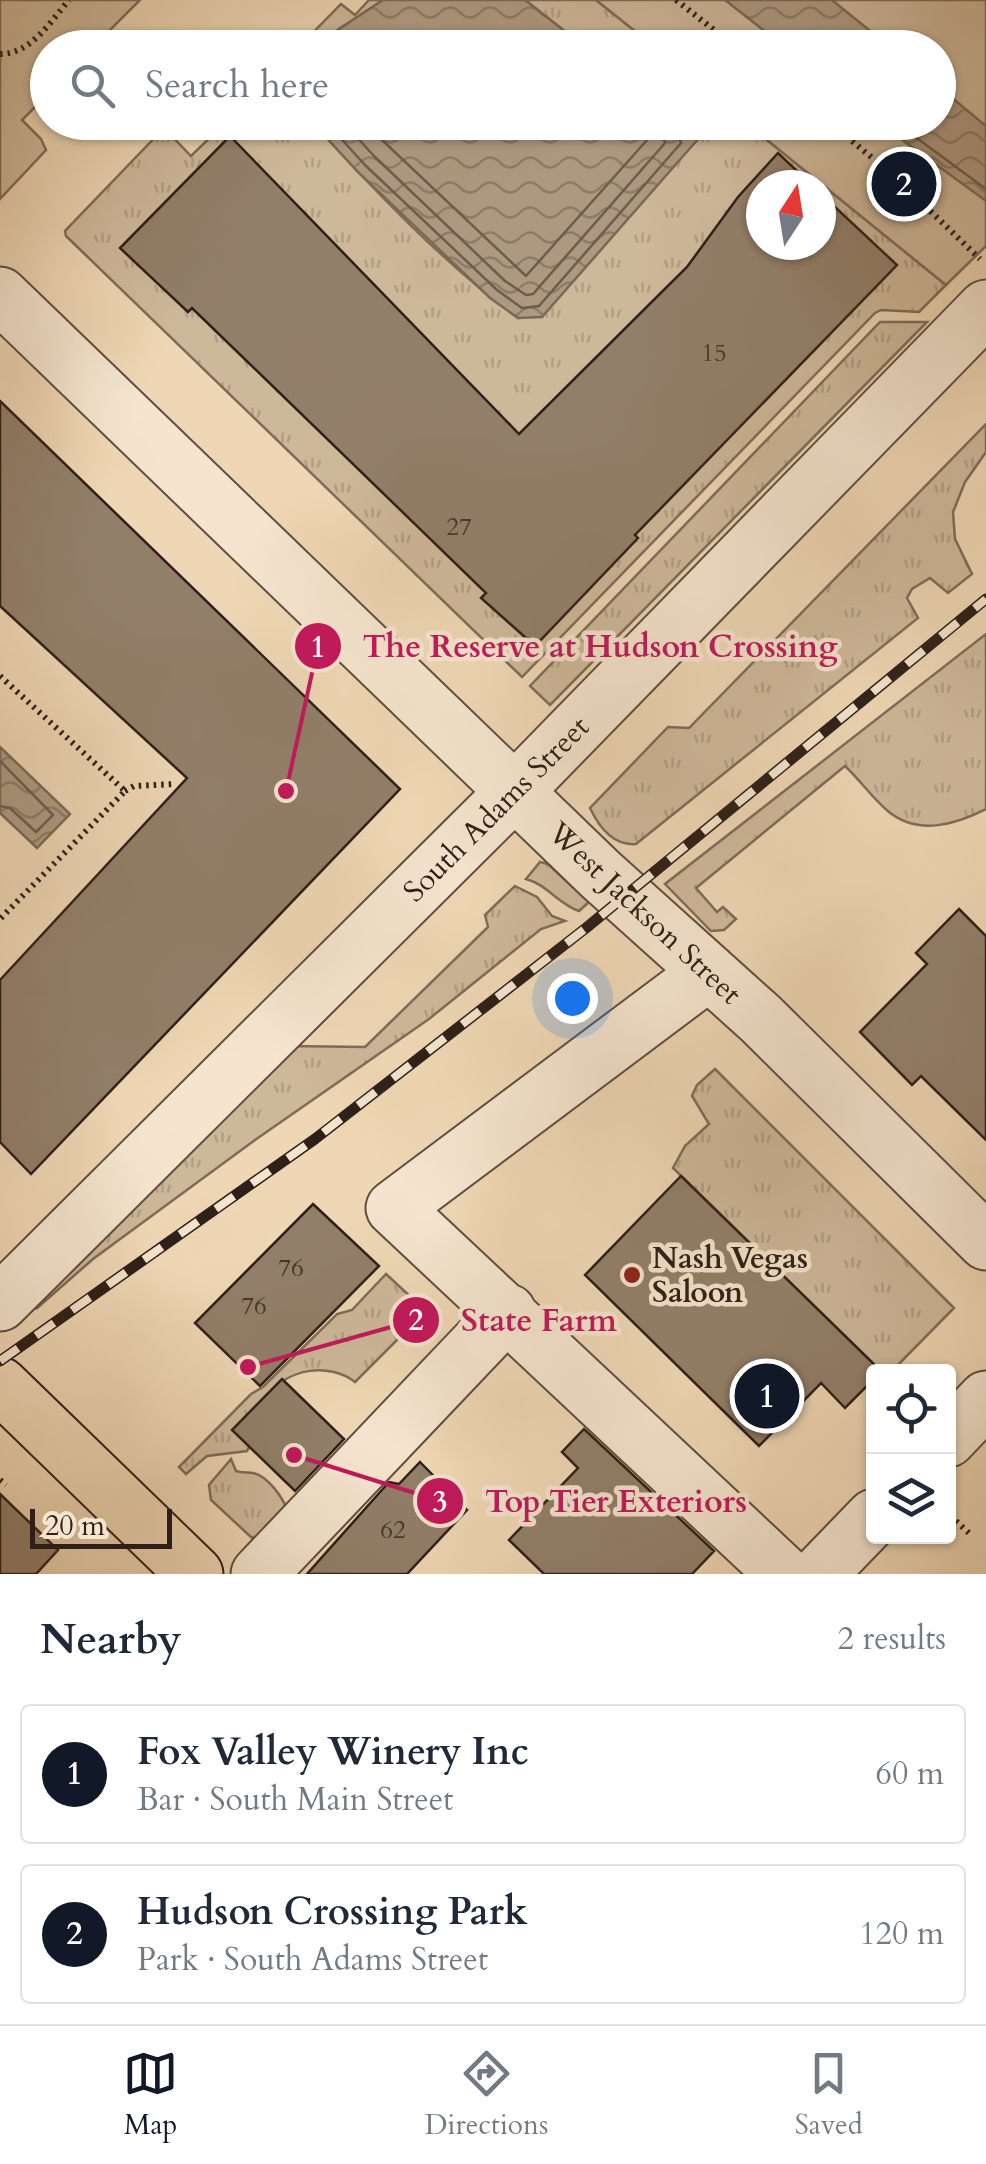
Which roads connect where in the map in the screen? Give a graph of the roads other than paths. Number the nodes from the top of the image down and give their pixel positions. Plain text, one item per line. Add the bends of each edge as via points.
1 (0, 295) edge
2 (986, 308) edge
3 (515, 791) junction
4 (709, 972) junction
5 (986, 1242) edge
6 (0, 1303) edge
7 (508, 1312) junction
8 (3, 1393) edge
9 (986, 1400) edge
10 (956, 1431) edge
11 (866, 1525) edge
12 (195, 1574) edge
13 (259, 1574) edge
14 (784, 1574) edge
15 (819, 1574) edge

1 - 3 street, West Jackson Street
2 - 3 street, South Adams Street
3 - 4 street, West Jackson Street
3 - 6 street, South Adams Street
4 - 5 street, West Jackson Street
4 - 7 street via 394,1208
7 - 13 street
7 - 14 street
8 - 12 main road
9 - 10 street
11 - 15 street

